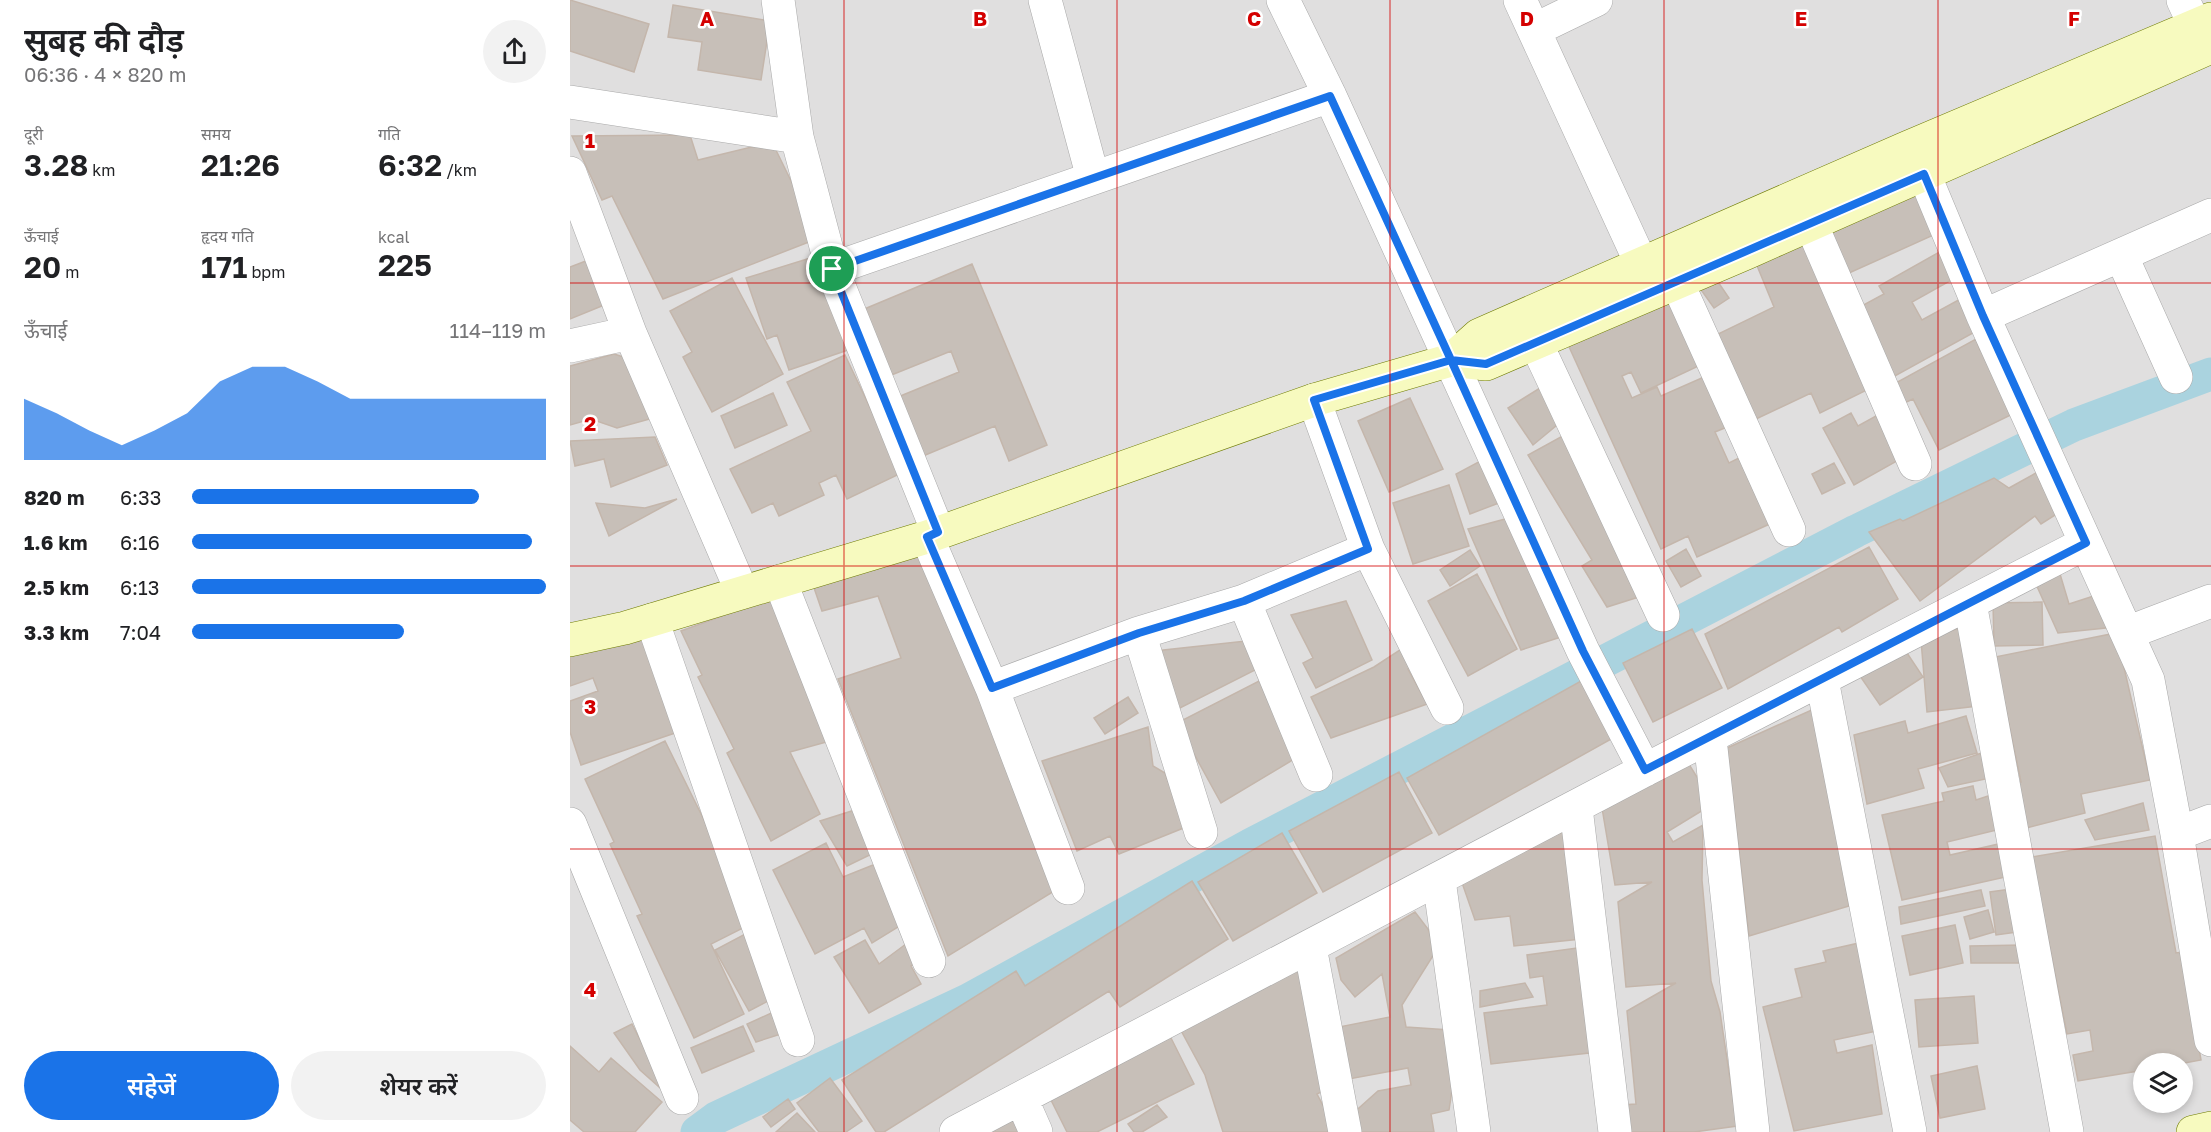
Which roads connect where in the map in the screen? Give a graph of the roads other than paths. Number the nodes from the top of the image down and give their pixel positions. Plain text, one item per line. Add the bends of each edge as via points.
1 (778, 0) edge
2 (1045, 0) edge
3 (1283, 0) edge
4 (1520, 0) edge
5 (1596, 0) edge
6 (2200, 23) edge
7 (1534, 30) junction
8 (1330, 96) junction
9 (570, 102) edge
10 (797, 136) junction
11 (570, 173) edge
12 (1924, 174) junction
13 (1093, 178) junction
14 (2211, 215) edge
15 (1811, 224) junction
16 (2121, 255) junction
17 (1641, 263) junction
18 (832, 269) junction
19 (1677, 282) junction
20 (1983, 316) junction
21 (630, 333) junction
22 (1535, 341) junction
23 (570, 346) edge
24 (1451, 360) junction
25 (2176, 377) dead end
26 (1314, 400) junction
27 (1915, 464) dead end
28 (1789, 530) dead end
29 (933, 535) junction
30 (2086, 543) junction
31 (1368, 549) junction
32 (780, 581) junction
33 (742, 592) junction
34 (1244, 601) junction
35 (2211, 601) edge
36 (1970, 603) junction
37 (1663, 615) dead end
38 (652, 620) junction
39 (1139, 633) junction
40 (2127, 633) junction
41 (570, 640) edge
42 (1822, 680) junction
43 (992, 688) junction
44 (1447, 708) dead end
45 (1710, 739) junction
46 (1645, 770) junction
47 (1316, 775) dead end
48 (1576, 808) junction
49 (2211, 821) edge
50 (570, 824) edge
51 (1201, 832) dead end
52 (2177, 834) junction
53 (1438, 880) junction
54 (1068, 888) dead end
55 (1310, 947) junction
56 (929, 961) dead end
57 (798, 1040) dead end
58 (2211, 1040) edge
59 (682, 1098) dead end
60 (1021, 1098) junction
61 (2211, 1128) edge
62 (956, 1132) edge
63 (1036, 1132) edge
64 (1345, 1132) edge
65 (1474, 1132) edge
66 (1615, 1132) edge
67 (1753, 1132) edge
68 (1910, 1132) edge
69 (2067, 1132) edge
70 (2193, 1132) edge

1 - 10 street
2 - 13 street
3 - 8 street
4 - 7 street
5 - 7 street
6 - 12 street
6 - 17 street
7 - 17 street
8 - 13 street
8 - 24 street
9 - 10 street
10 - 18 street
11 - 21 street
12 - 15 street
12 - 20 street
13 - 18 street
14 - 16 street
15 - 19 street
15 - 27 street
16 - 20 street
16 - 25 street
17 - 24 street via 1479,335
18 - 29 street
19 - 22 street
19 - 28 street
20 - 30 street
21 - 23 street
21 - 33 street
22 - 24 street via 1486,364
22 - 37 street
24 - 26 street
24 - 46 street via 1583,651
26 - 29 street
26 - 31 street
29 - 32 street
29 - 43 street
30 - 36 street
30 - 40 street
31 - 34 street
31 - 44 street
32 - 33 street
32 - 56 street
33 - 38 street
34 - 39 street
34 - 47 street
35 - 40 street
36 - 42 street
36 - 69 street
38 - 41 street
38 - 57 street
39 - 43 street
39 - 51 street
40 - 52 street via 2148,680
42 - 45 street
42 - 68 street
43 - 54 street
45 - 46 street
45 - 67 street
46 - 48 street
48 - 53 street
48 - 66 street
49 - 52 street
50 - 59 street
52 - 58 street
53 - 55 street
53 - 65 street
55 - 60 street
55 - 64 street
60 - 62 street
60 - 63 street
61 - 70 street

